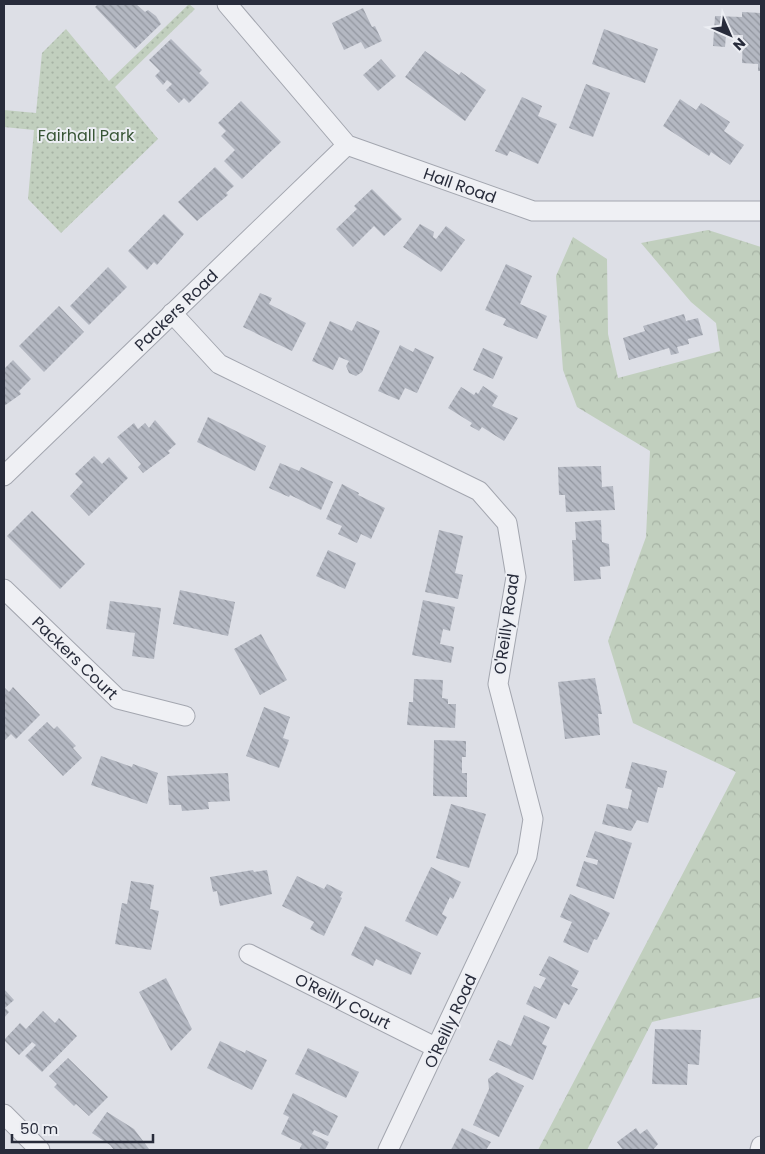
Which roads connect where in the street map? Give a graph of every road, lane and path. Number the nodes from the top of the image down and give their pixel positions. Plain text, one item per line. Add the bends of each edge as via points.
1 (234, 6) edge
2 (347, 145) junction
3 (761, 211) edge
4 (172, 313) junction
5 (4, 476) edge
6 (4, 589) edge
7 (185, 716) dead end
8 (249, 954) dead end
9 (437, 1048) junction
10 (4, 1114) edge
11 (761, 1146) edge
12 (40, 1150) edge
13 (388, 1150) edge
14 (760, 1150) edge

1 - 2 street, Hall Road
2 - 3 street, Hall Road via 533,211
2 - 4 street, Packers Road
4 - 5 street, Packers Road
4 - 9 street, O'Reilly Road via 219,364 479,491 507,523 516,577 498,684 533,819 527,856
6 - 7 street, Packers Court via 118,699
8 - 9 street, O'Reilly Court
9 - 13 street, O'Reilly Road
10 - 12 street
11 - 14 street

